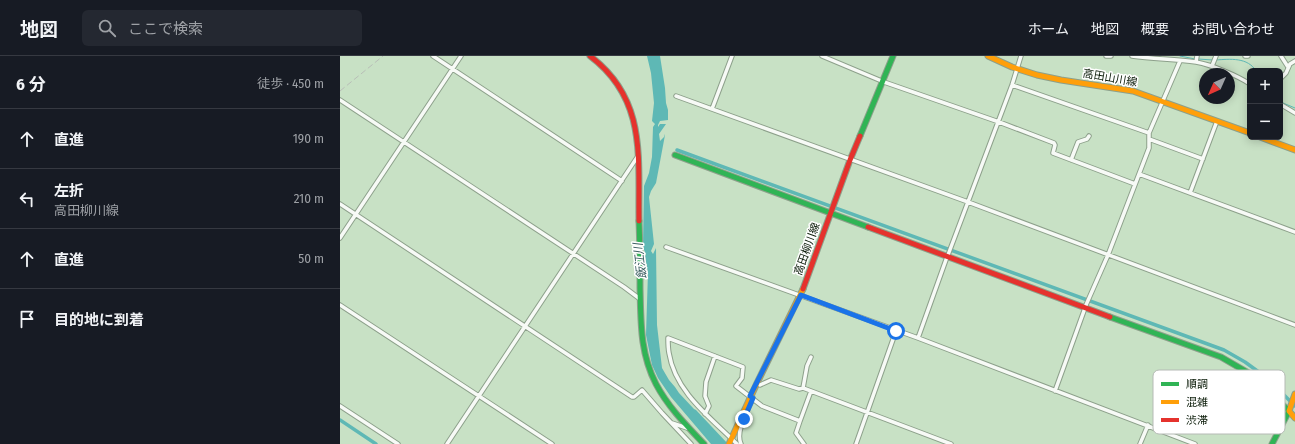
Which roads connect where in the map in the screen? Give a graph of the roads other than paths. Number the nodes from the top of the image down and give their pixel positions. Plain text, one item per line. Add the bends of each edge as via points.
1 (433, 56) edge
2 (461, 56) edge
3 (590, 56) edge
4 (732, 56) edge
5 (822, 56) edge
6 (893, 56) edge
7 (988, 56) edge
8 (1021, 56) edge
9 (1106, 56) edge
10 (1112, 56) edge
11 (1132, 56) edge
12 (1197, 56) edge
13 (1216, 56) edge
14 (1281, 56) edge
15 (1180, 61) junction
16 (1295, 61) edge
17 (1196, 62) junction
18 (1212, 66) junction
19 (1288, 67) junction
20 (452, 68) junction
21 (1016, 69) junction
22 (1283, 76) edge
23 (884, 82) junction
24 (1247, 83) edge
25 (1012, 85) junction
26 (676, 96) dead end
27 (340, 100) edge
28 (1163, 101) junction
29 (1283, 106) edge
30 (712, 109) junction
31 (1295, 113) edge
32 (1217, 121) junction
33 (998, 122) junction
34 (1247, 132) edge
35 (1149, 133) junction
36 (1089, 136) dead end
37 (1149, 139) junction
38 (1268, 140) edge
39 (404, 142) junction
40 (1295, 150) edge
41 (638, 155) junction
42 (675, 155) dead end
43 (1203, 159) junction
44 (850, 160) junction
45 (1071, 160) junction
46 (1139, 174) junction
47 (622, 181) junction
48 (1135, 184) junction
49 (1190, 193) junction
50 (968, 202) junction
51 (340, 204) edge
52 (831, 213) junction
53 (356, 214) junction
54 (1295, 232) edge
55 (340, 238) edge
56 (666, 247) dead end
57 (574, 254) junction
58 (1108, 254) junction
59 (948, 256) junction
60 (801, 295) junction
61 (640, 300) junction
62 (340, 305) edge
63 (1085, 307) junction
64 (1295, 325) edge
65 (526, 326) junction
66 (896, 331) junction
67 (918, 338) junction
68 (715, 356) junction
69 (811, 357) dead end
70 (1243, 370) edge
71 (757, 383) junction
72 (803, 388) junction
73 (811, 391) junction
74 (1055, 391) junction
75 (1294, 395) edge
76 (479, 396) junction
77 (752, 397) junction
78 (340, 406) edge
79 (1285, 407) edge
80 (1289, 411) junction
81 (867, 412) junction
82 (706, 414) junction
83 (1295, 418) edge
84 (1285, 419) edge
85 (800, 421) junction
86 (671, 423) junction
87 (1148, 425) junction
88 (1153, 427) edge
89 (690, 428) junction
90 (1170, 434) edge
91 (1277, 434) edge
92 (730, 441) edge
93 (398, 444) edge
94 (447, 444) edge
95 (552, 444) edge
96 (691, 444) edge
97 (704, 444) edge
98 (737, 444) edge
99 (742, 444) edge
100 (804, 444) edge
101 (856, 444) edge
102 (951, 444) edge
103 (1140, 444) edge
104 (1195, 444) edge
105 (1272, 444) edge

1 - 20 street
2 - 20 street
3 - 41 street via 613,76 626,96 637,134
4 - 30 street
5 - 23 street
6 - 23 street, 高田柳川線
7 - 21 street, 高田山川線
8 - 21 street
9 - 10 street
11 - 15 street
12 - 17 street
13 - 18 street
14 - 19 street
15 - 17 street
15 - 28 street
16 - 19 street
17 - 18 street
18 - 24 street
19 - 22 street
20 - 39 street
20 - 47 street
21 - 25 street
21 - 28 street, 高田山川線 via 1036,75 1115,87
23 - 33 street
23 - 44 street, 高田柳川線
25 - 33 street
25 - 35 street
26 - 30 street
27 - 39 street
28 - 32 street, 高田山川線
28 - 35 street
29 - 31 street
30 - 44 street
32 - 34 street, 高田山川線
32 - 43 street
33 - 45 street via 1054,143 1053,153
33 - 50 street
35 - 37 street
36 - 45 street via 1078,142
37 - 43 street
37 - 46 street via 1149,148
38 - 40 street
39 - 53 street
39 - 57 street
41 - 47 street
41 - 61 street
42 - 52 street
43 - 49 street
44 - 50 street
44 - 52 street, 高田柳川線
45 - 48 street
46 - 48 street
46 - 49 street
47 - 57 street
48 - 58 street
49 - 54 street
50 - 58 street
50 - 59 street
51 - 53 street
52 - 59 street
52 - 60 street, 高田柳川線
53 - 55 street
53 - 65 street
56 - 60 street
57 - 61 street
57 - 65 street
58 - 63 street
58 - 64 street
59 - 63 street
59 - 67 street
60 - 66 street
60 - 71 street, 高田柳川線
61 - 89 street via 641,334 651,375
62 - 76 street
63 - 70 street via 1221,357
63 - 74 street
65 - 76 street
65 - 86 street via 632,397 642,390
66 - 67 street
66 - 81 street
67 - 74 street
68 - 77 street via 743,367 742,378 736,386
68 - 82 street via 706,382 705,396 709,406
68 - 82 street via 668,338 669,353 681,384
69 - 72 street
71 - 72 street via 760,385 771,380
71 - 77 street, 高田柳川線
72 - 73 street
73 - 81 street
73 - 85 street
74 - 87 street
75 - 80 street
76 - 94 street
76 - 95 street
77 - 85 street via 762,406
77 - 92 street, 高田柳川線
77 - 99 street via 740,431 739,438
78 - 93 street
79 - 80 street
80 - 83 street
80 - 84 street
81 - 101 street
81 - 102 street
82 - 92 street
85 - 100 street via 796,433
86 - 89 street
86 - 96 street
87 - 88 street
87 - 103 street
89 - 97 street
90 - 104 street
91 - 105 street
92 - 98 street

